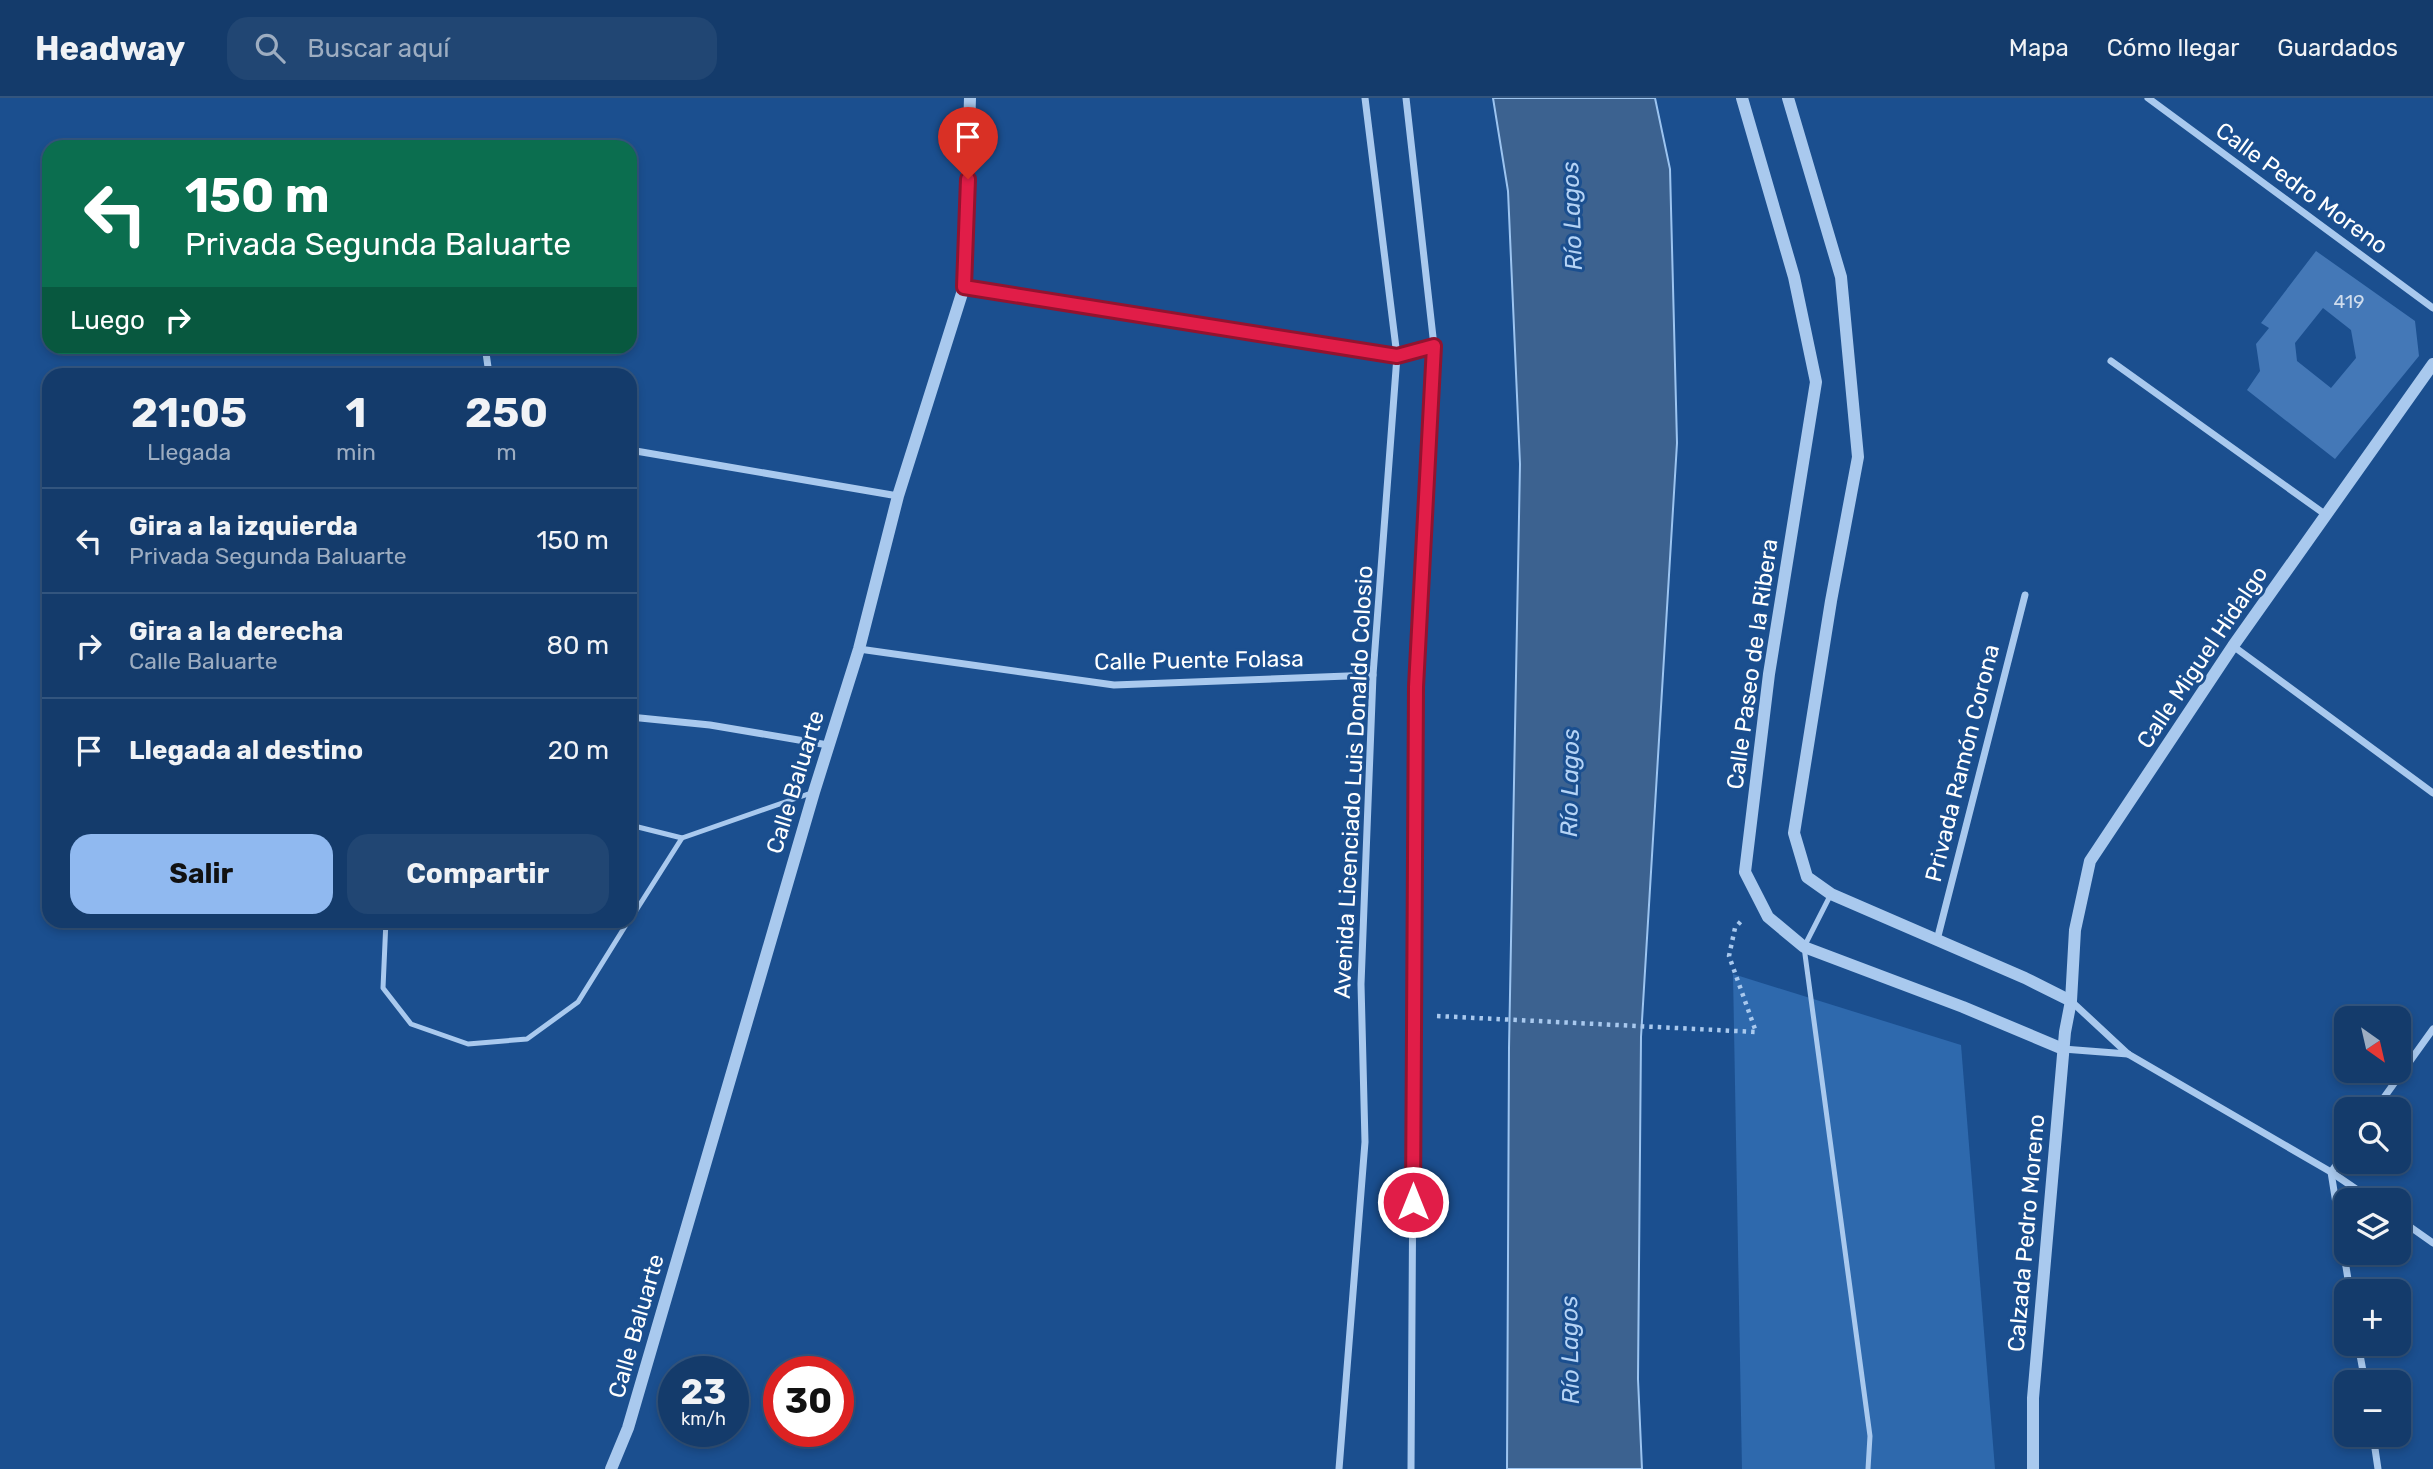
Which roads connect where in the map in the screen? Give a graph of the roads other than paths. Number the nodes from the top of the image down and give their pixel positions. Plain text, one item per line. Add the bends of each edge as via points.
1 (970, 98) edge
2 (1365, 98) edge
3 (1406, 98) edge
4 (1742, 98) edge
5 (1788, 98) edge
6 (2148, 98) edge
7 (964, 287) junction
8 (2433, 308) edge
9 (1434, 346) junction
10 (1397, 356) junction
11 (2111, 361) dead end
12 (2433, 364) edge
13 (637, 451) edge
14 (898, 496) junction
15 (2326, 515) junction
16 (2025, 595) dead end
17 (2233, 646) junction
18 (859, 649) junction
19 (1373, 675) junction
20 (637, 718) edge
21 (828, 745) junction
22 (814, 792) junction
23 (2433, 793) edge
24 (637, 827) edge
25 (682, 838) junction
26 (1831, 894) junction
27 (637, 909) edge
28 (386, 928) edge
29 (625, 928) edge
30 (1937, 941) junction
31 (1804, 947) junction
32 (2071, 1001) junction
33 (2433, 1029) edge
34 (2063, 1049) junction
35 (2128, 1054) junction
36 (2384, 1097) edge
37 (2334, 1168) edge
38 (2331, 1172) junction
39 (2354, 1188) edge
40 (2411, 1228) edge
41 (2433, 1243) edge
42 (2348, 1279) edge
43 (2375, 1447) edge
44 (611, 1469) edge
45 (1339, 1469) edge
46 (1411, 1469) edge
47 (1868, 1469) edge
48 (2033, 1469) edge
49 (2378, 1469) edge

1 - 7 street, Calle Baluarte
2 - 10 street, Avenida Licenciado Luis Donaldo Colosio
3 - 9 street
4 - 31 street, Calle Paseo de la Ribera via 1794,278 1816,382 1769,674 1745,872 1768,917
5 - 26 street via 1841,277 1858,457 1794,833 1807,877
6 - 8 street, Calle Pedro Moreno
7 - 10 street
7 - 14 street, Calle Baluarte
9 - 10 street
9 - 46 street via 1416,687
10 - 19 street, Avenida Licenciado Luis Donaldo Colosio
11 - 15 street
12 - 15 street, Calle Miguel Hidalgo
13 - 14 street
14 - 18 street, Calle Baluarte
15 - 17 street, Calle Miguel Hidalgo
16 - 30 street, Privada Ramón Corona
17 - 23 street
17 - 32 street, Calle Miguel Hidalgo via 2090,861 2075,930
18 - 19 street, Calle Puente Folasa via 1114,685
18 - 21 street, Calle Baluarte
19 - 45 street, Avenida Licenciado Luis Donaldo Colosio via 1361,984 1366,1142
20 - 21 street
21 - 22 street, Calle Baluarte
22 - 25 lane
22 - 44 street, Calle Baluarte via 628,1428
24 - 25 lane
25 - 27 lane
26 - 30 street
26 - 31 lane
28 - 29 lane via 383,988 411,1024 468,1044 527,1039 578,1002
30 - 32 street
31 - 34 street, Calle Paseo de la Ribera
31 - 47 lane via 1870,1436
32 - 34 street, Calzada Pedro Moreno
32 - 35 street
33 - 36 street
34 - 35 street
34 - 48 street, Calzada Pedro Moreno via 2033,1398
35 - 38 street
37 - 38 street
38 - 39 street
38 - 42 street
40 - 41 street
43 - 49 street

